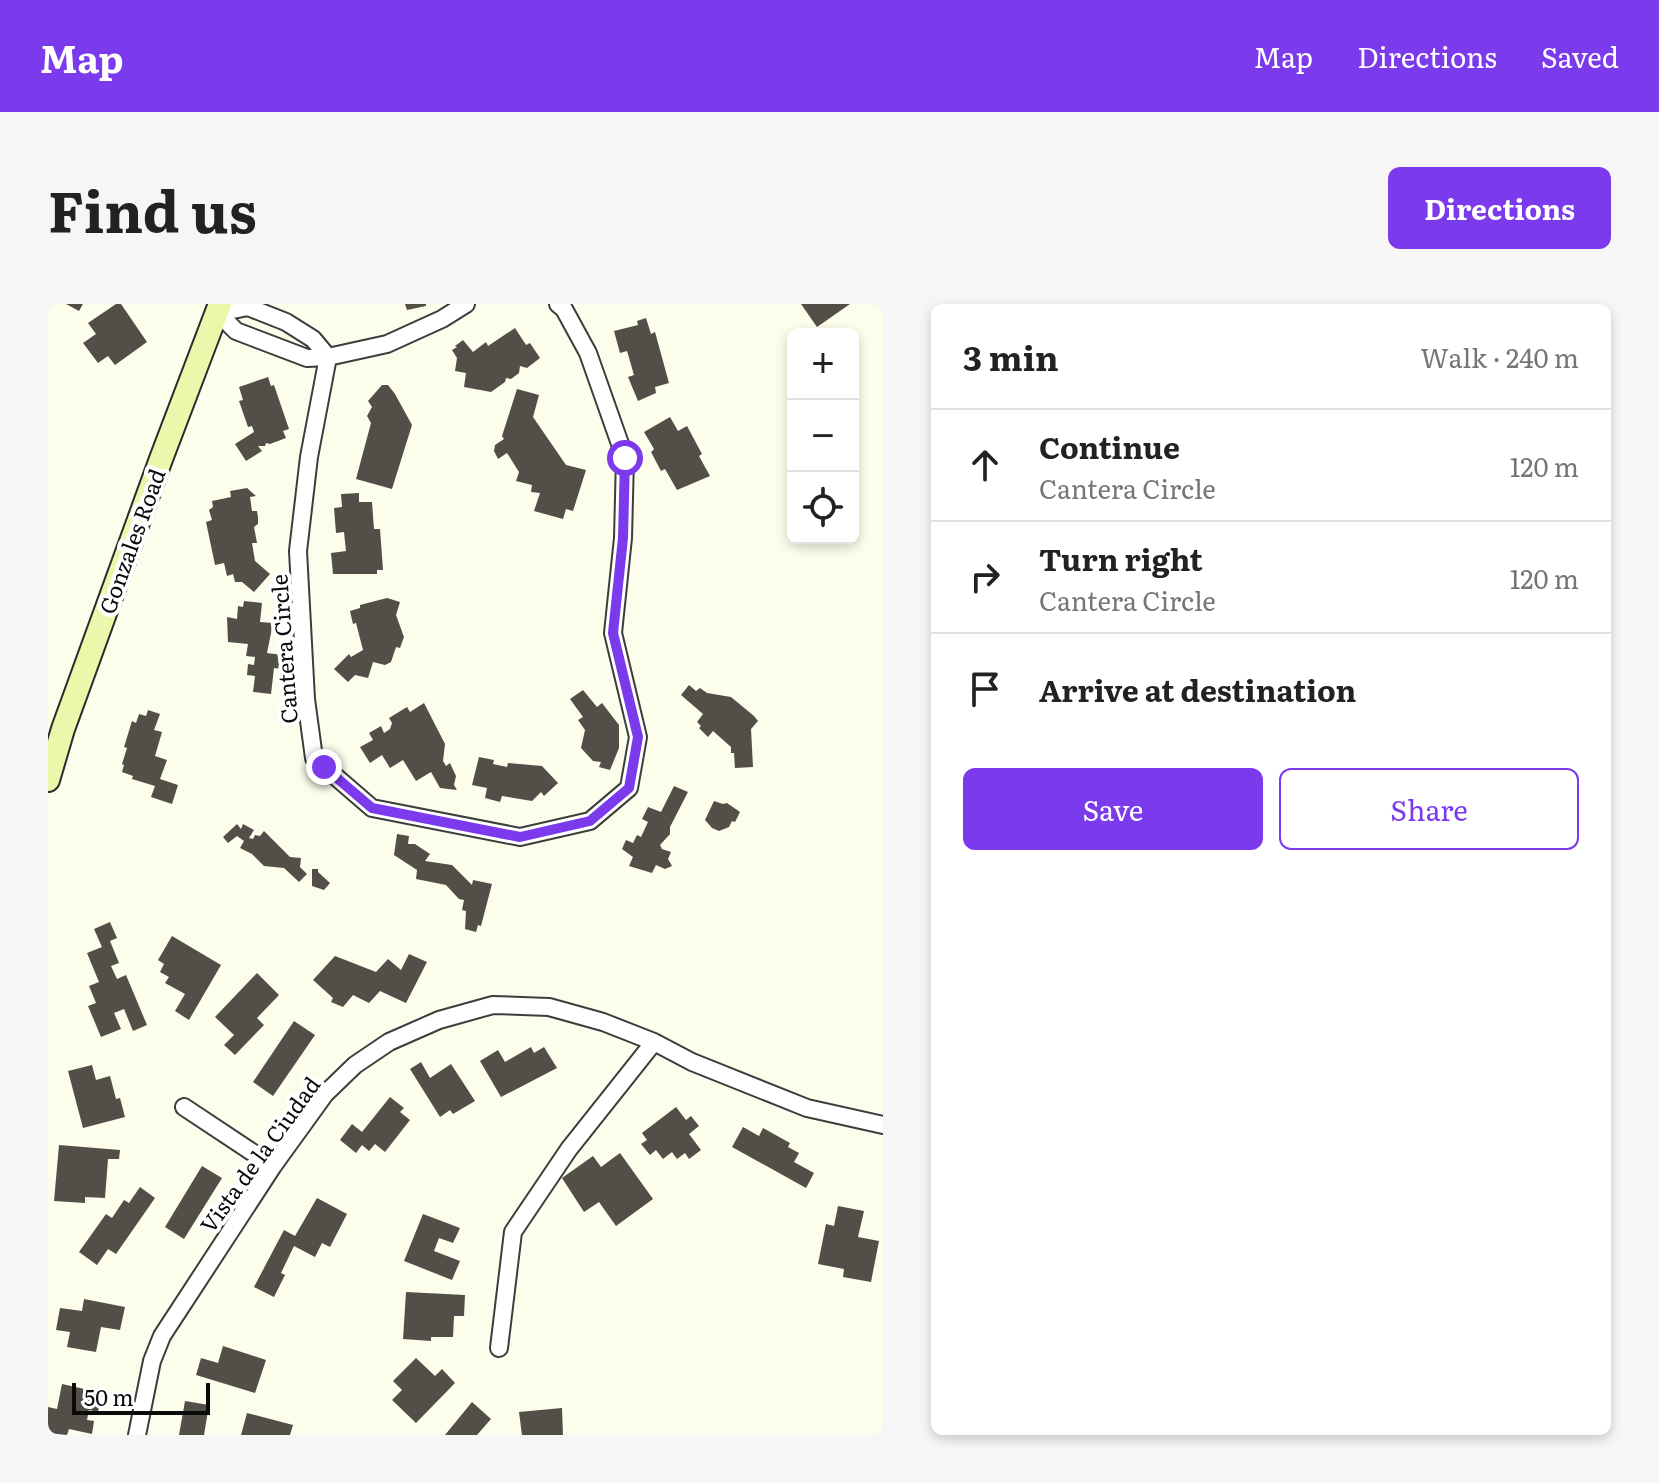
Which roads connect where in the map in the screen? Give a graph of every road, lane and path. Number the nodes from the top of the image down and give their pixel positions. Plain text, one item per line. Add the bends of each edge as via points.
1 (466, 304) edge
2 (558, 304) edge
3 (219, 308) edge
4 (328, 357) junction
5 (48, 780) edge
6 (654, 1042) junction
7 (184, 1107) dead end
8 (883, 1125) edge
9 (273, 1166) junction
10 (499, 1348) dead end
11 (137, 1435) edge

1 - 4 street via 387,344
2 - 4 street, Cantera Circle via 588,353 625,458 613,633 638,737 629,788 590,821 534,834 520,837 372,808 314,758 298,551
3 - 4 street via 248,307 286,322 313,339
3 - 4 street via 236,331 307,358
3 - 5 street, Gonzales Road
6 - 8 street, Vista de la Ciudad via 807,1108
6 - 9 street, Vista de la Ciudad via 549,1007 493,1005 439,1020 389,1042 355,1065 325,1094
6 - 10 street via 569,1149 513,1232
7 - 9 street
9 - 11 street, Vista de la Ciudad via 162,1336

